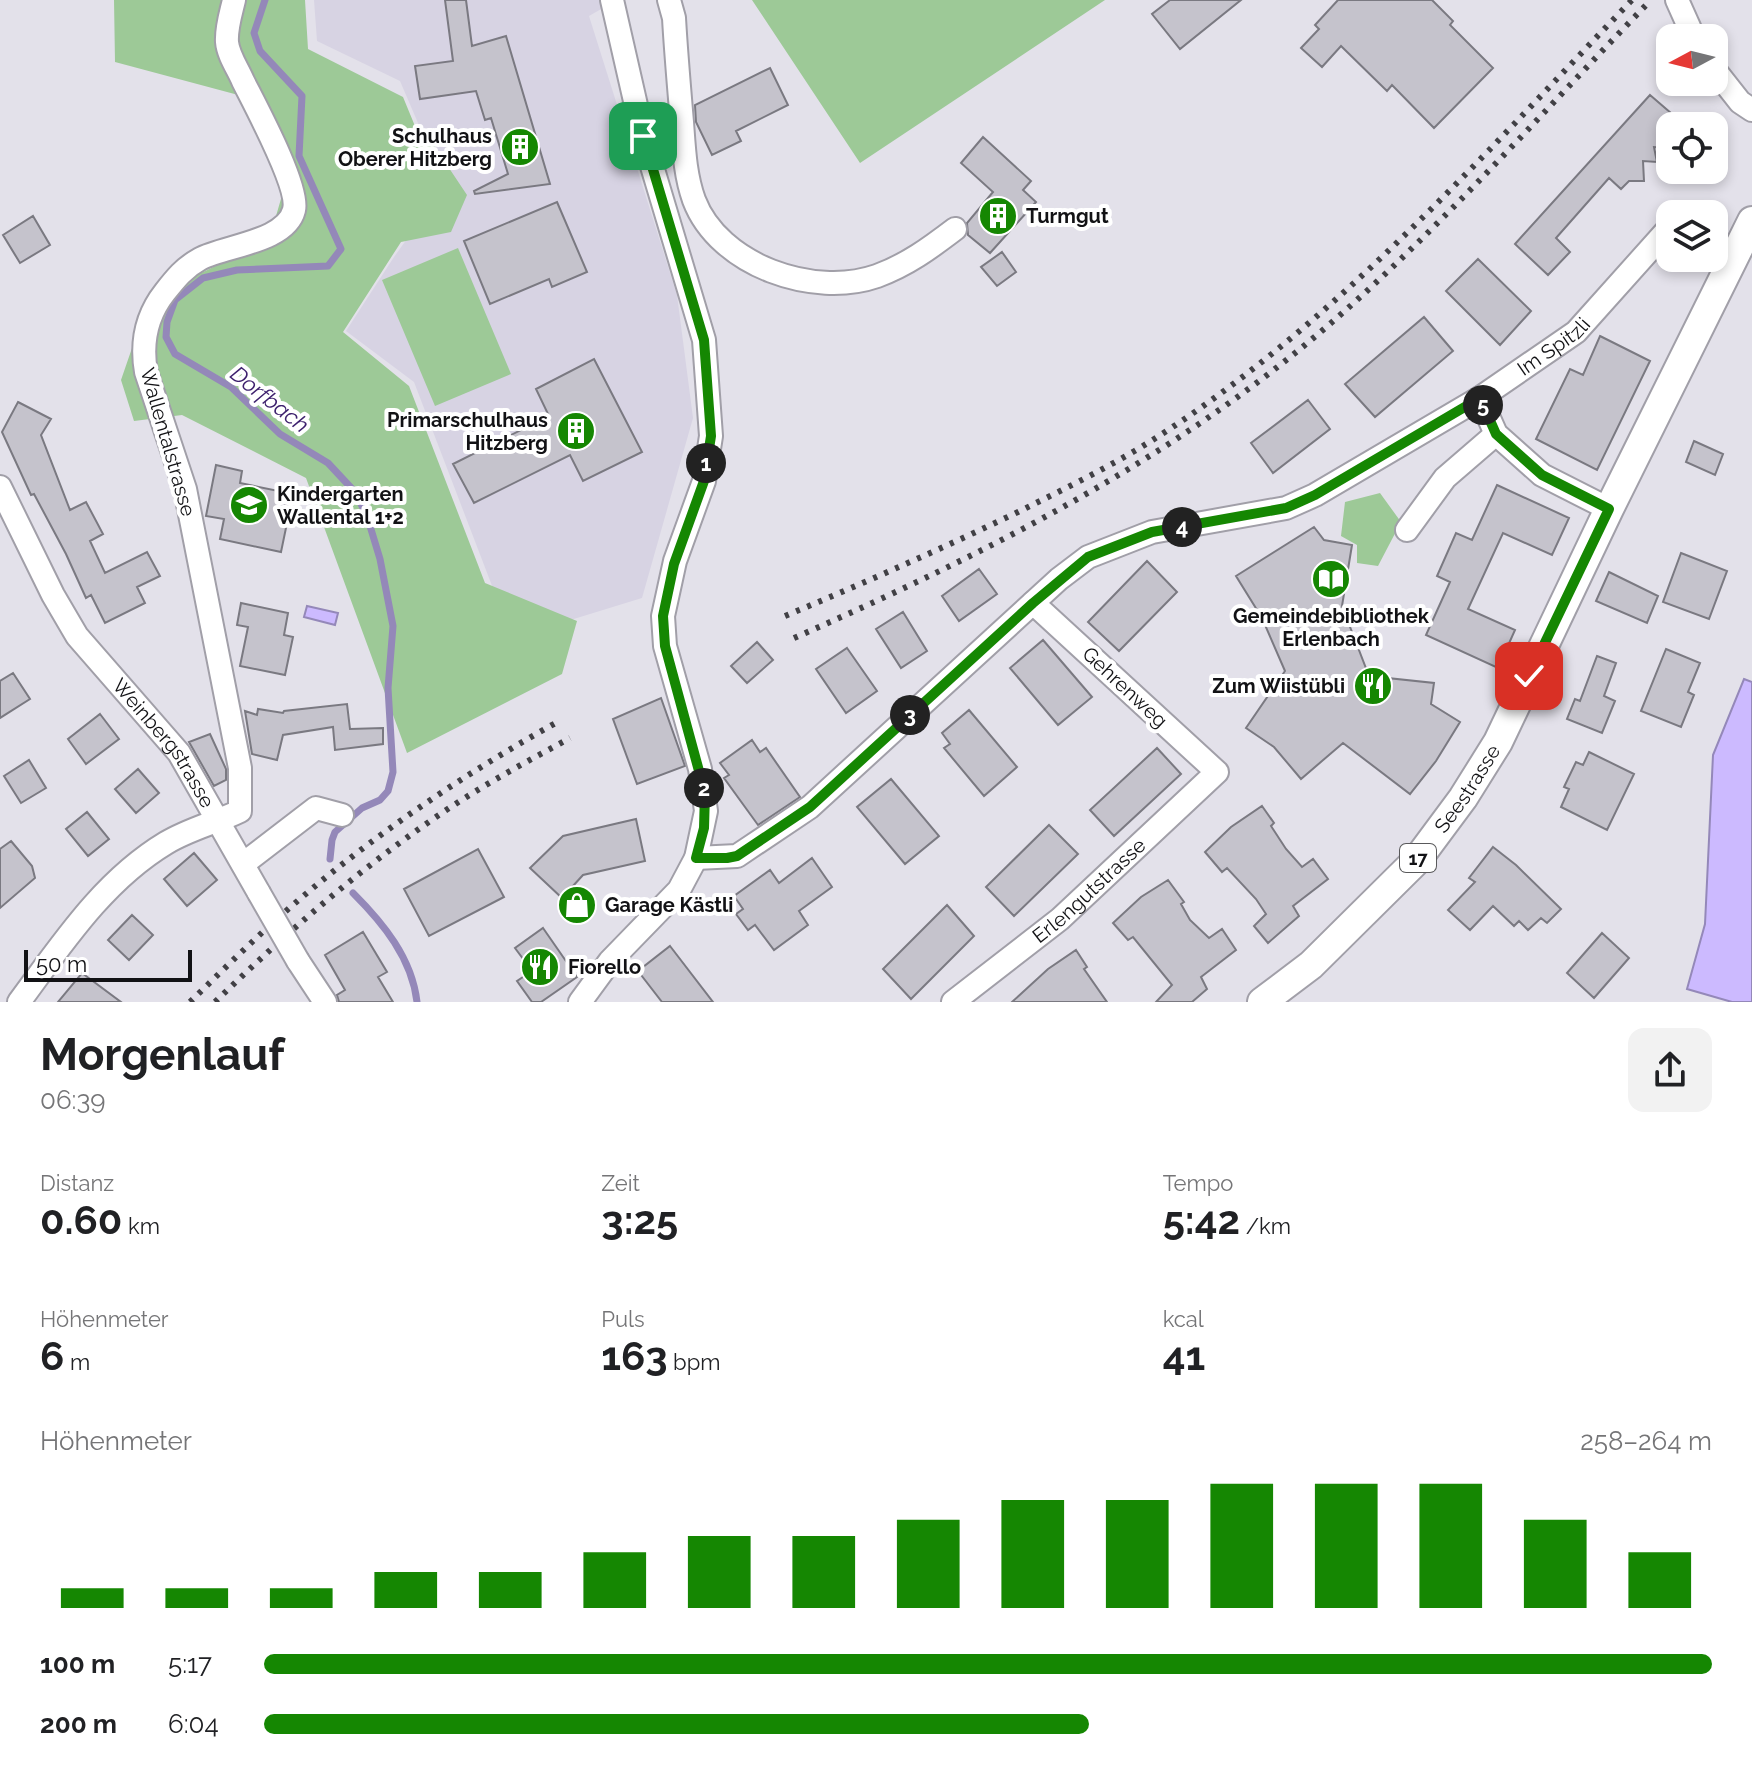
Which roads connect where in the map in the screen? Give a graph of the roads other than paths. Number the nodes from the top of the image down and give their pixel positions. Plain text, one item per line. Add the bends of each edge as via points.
1 (234, 0) edge
2 (669, 0) edge
3 (1677, 0) edge
4 (621, 2) edge
5 (1688, 24) edge
6 (1728, 87) edge
7 (1752, 110) edge
8 (1752, 221) edge
9 (955, 229) dead end
10 (1656, 243) edge
11 (1480, 398) junction
12 (1496, 434) junction
13 (0, 487) edge
14 (1609, 509) junction
15 (1407, 530) dead end
16 (1033, 603) junction
17 (1217, 772) joint
18 (342, 815) dead end
19 (220, 821) junction
20 (696, 858) junction
21 (243, 864) junction
22 (19, 1002) edge
23 (325, 1002) edge
24 (580, 1002) edge
25 (953, 1002) edge
26 (1262, 1002) edge

1 - 19 street, Wallentalstrasse via 227,28 229,52 284,167 295,209 266,238 213,253 182,270 149,316 143,353 185,489 240,768 240,811
2 - 9 street via 686,173 695,204 730,248 781,275 845,283 904,265
3 - 5 street
4 - 20 street via 643,136 704,340 711,436 704,481 674,564 663,616 665,646 705,793
6 - 7 street
8 - 14 main road, Seestrasse / 17
10 - 11 street, Im Spitzli via 1576,332
11 - 12 street
11 - 16 street, Im Spitzli via 1315,495 1286,508 1152,532 1120,543 1088,557
12 - 14 street via 1542,475
12 - 15 street via 1445,478
13 - 19 street, Weinbergstrasse via 77,636 179,753
14 - 26 main road, Seestrasse / 17 via 1498,742 1463,798 1417,860 1311,965
16 - 17 street, Gehrenweg
16 - 20 street, Im Spitzli via 810,807 737,856
17 - 25 street, Erlengutstrasse via 1060,919
18 - 21 street via 316,808
19 - 21 street, Weinbergstrasse
19 - 22 street via 187,831 137,863 68,934
20 - 24 street via 679,890 610,961
21 - 23 street, Weinbergstrasse, bridge

